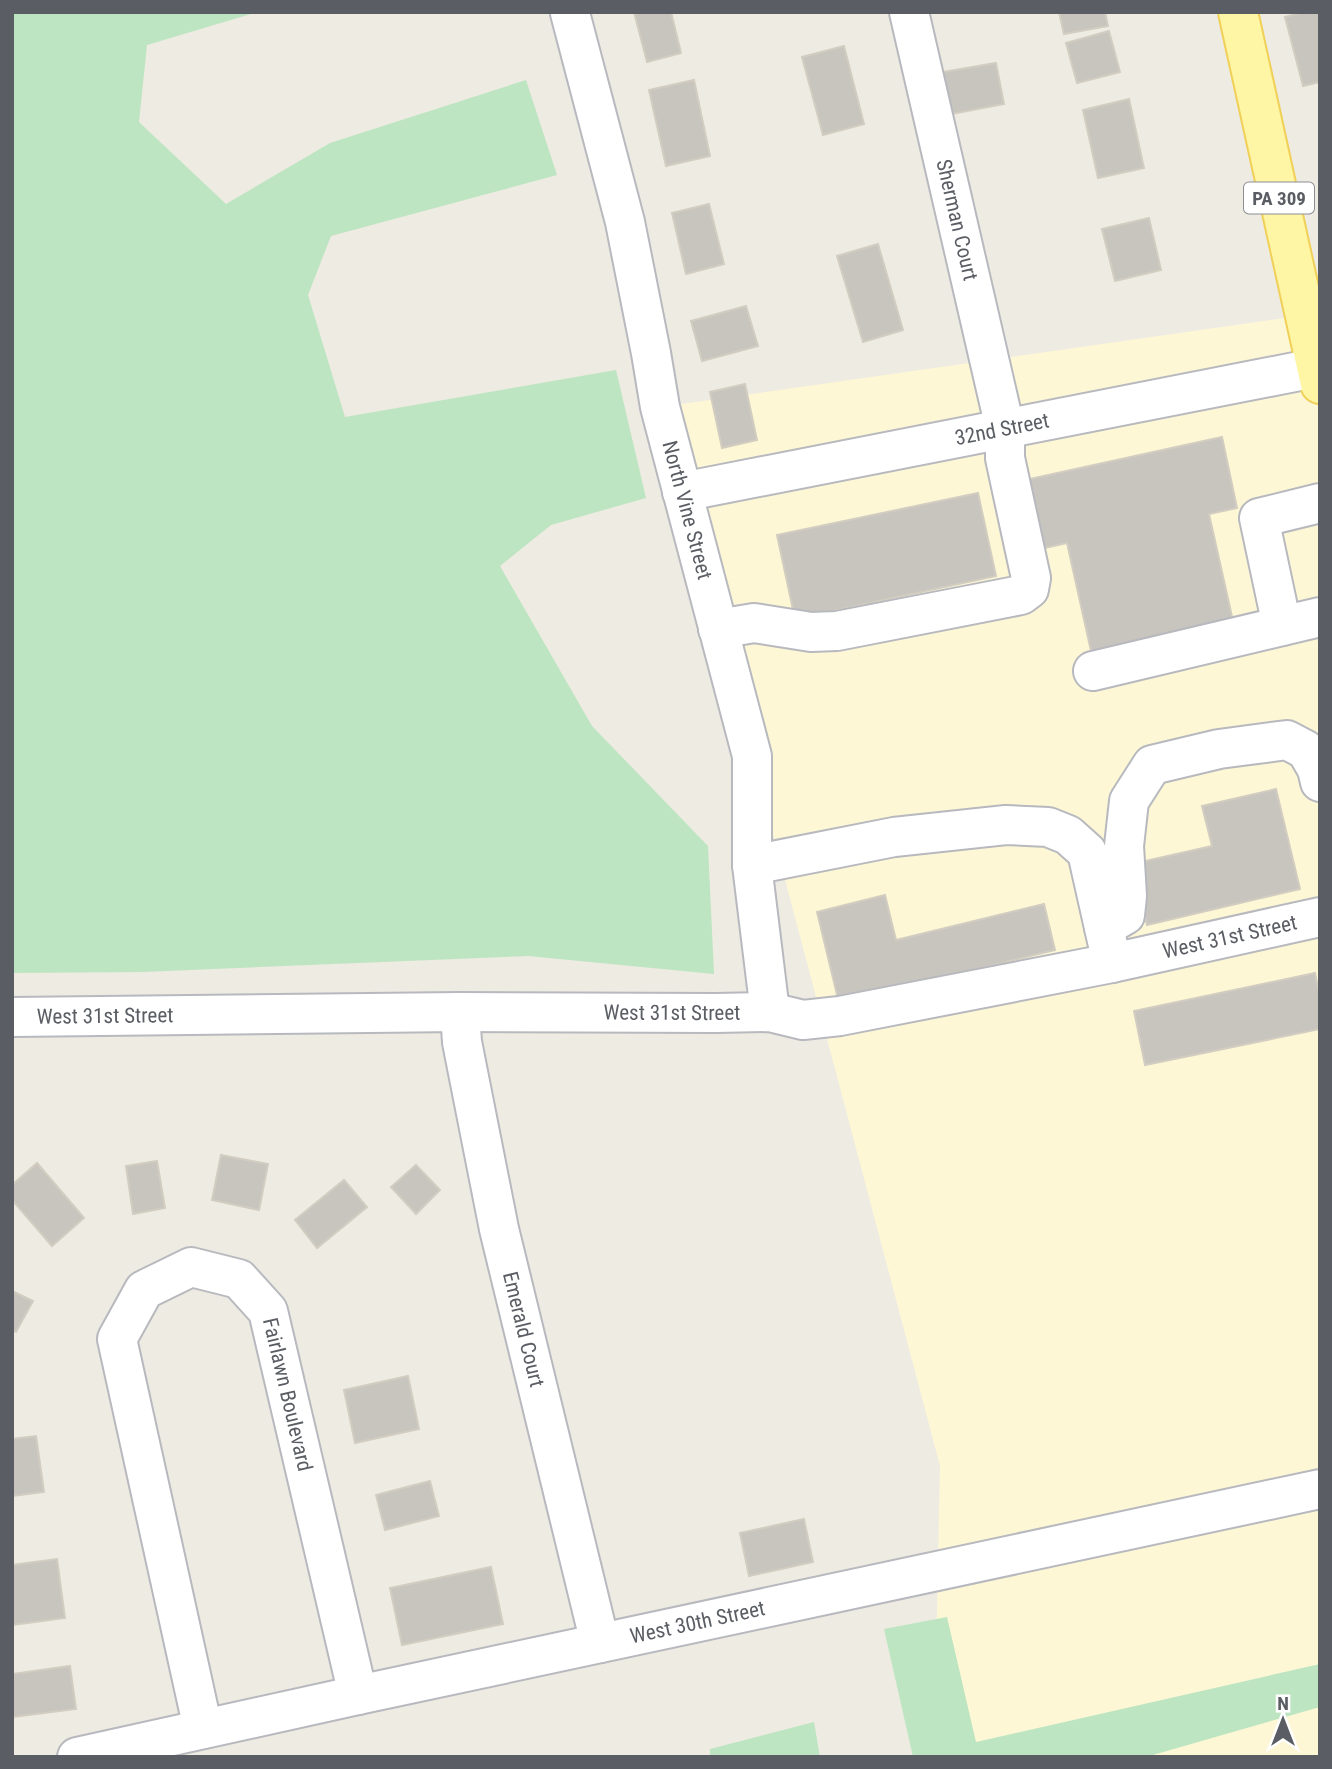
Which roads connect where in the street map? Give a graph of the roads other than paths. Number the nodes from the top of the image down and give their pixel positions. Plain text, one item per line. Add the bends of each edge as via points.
1 (909, 12) edge
2 (1238, 12) edge
3 (570, 13) edge
4 (1319, 373) edge
5 (1005, 428) junction
6 (682, 492) junction
7 (1320, 503) edge
8 (1320, 617) edge
9 (1282, 626) junction
10 (718, 629) junction
11 (1093, 671) dead end
12 (1320, 782) edge
13 (752, 865) junction
14 (1320, 917) edge
15 (1108, 945) junction
16 (460, 1012) junction
17 (770, 1012) junction
18 (12, 1017) edge
19 (1320, 1489) edge
20 (600, 1643) junction
21 (358, 1695) junction
22 (203, 1729) junction
23 (77, 1757) edge

1 - 5 street, Sherman Court
2 - 4 main road, PA 309
3 - 6 street, North Vine Street via 625,222 660,407
4 - 5 street, 32nd Street
5 - 6 street, 32nd Street
5 - 10 street, Sherman Court via 1005,458 1031,578 1029,589 1021,595 837,631 754,623
6 - 10 street, North Vine Street
7 - 9 street via 1259,518
8 - 9 street
9 - 11 street
10 - 13 street, North Vine Street via 752,756
12 - 15 street via 1306,750 1287,740 1219,749 1152,765 1129,802 1125,915
13 - 15 street via 894,837 1006,825 1048,827 1068,835 1087,852
13 - 17 street, North Vine Street
14 - 15 street, West 31st Street
15 - 17 street, West 31st Street via 840,1016 803,1020
16 - 17 street, West 31st Street
16 - 18 street, West 31st Street
16 - 20 street, Emerald Court via 499,1228
19 - 20 street, West 30th Street
20 - 21 street, West 30th Street
21 - 22 street, West 30th Street
21 - 22 street, Fairlawn Boulevard via 268,1311 239,1279 191,1267 144,1290 117,1339
22 - 23 street, West 30th Street

